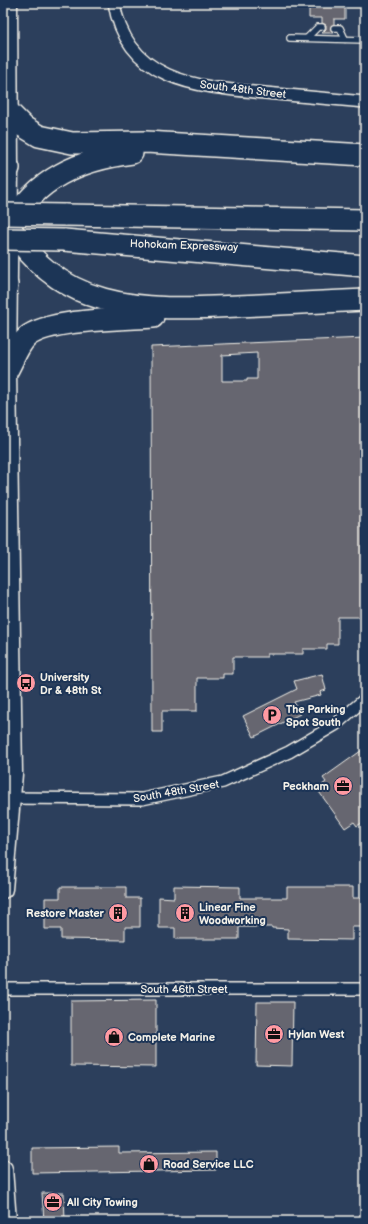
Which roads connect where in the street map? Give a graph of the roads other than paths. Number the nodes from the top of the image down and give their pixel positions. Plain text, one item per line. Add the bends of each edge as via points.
1 (8, 3) edge
2 (114, 3) edge
3 (322, 27) dead end
4 (334, 28) dead end
5 (290, 38) dead end
6 (307, 38) junction
7 (345, 39) junction
8 (365, 40) edge
9 (365, 102) edge
10 (10, 112) junction
11 (210, 147) junction
12 (365, 155) edge
13 (6, 174) edge
14 (362, 219) edge
15 (4, 226) edge
16 (64, 240) junction
17 (365, 253) edge
18 (365, 266) edge
19 (5, 280) edge
20 (365, 300) edge
21 (214, 307) junction
22 (7, 371) junction
23 (3, 661) edge
24 (365, 699) edge
25 (12, 705) junction
26 (7, 798) edge
27 (3, 889) edge
28 (3, 989) edge
29 (365, 989) edge
30 (3, 1169) edge
31 (7, 1221) edge

1 - 10 main road
2 - 9 street, South 48th Street via 121,30 139,56 156,69 178,80 210,88
3 - 6 lane via 318,27
4 - 7 lane via 340,28
5 - 6 lane
6 - 7 lane
7 - 8 lane
10 - 11 highway via 29,131 54,141 146,142
10 - 13 main road
11 - 12 highway
11 - 15 highway via 114,155 65,170 26,201
13 - 15 main road
14 - 15 highway, bridge via 64,215
15 - 16 highway, Hohokam Expressway, bridge
15 - 19 main road
15 - 21 highway via 53,274 100,300 141,307
16 - 17 highway, Hohokam Expressway
16 - 18 highway
19 - 22 main road
20 - 21 highway
21 - 22 highway via 157,317 44,327 26,338
22 - 25 main road
23 - 25 main road
24 - 26 street, South 48th Street via 334,725 289,752 223,782 142,799
25 - 26 main road
26 - 27 main road
28 - 29 street, South 46th Street
30 - 31 main road

